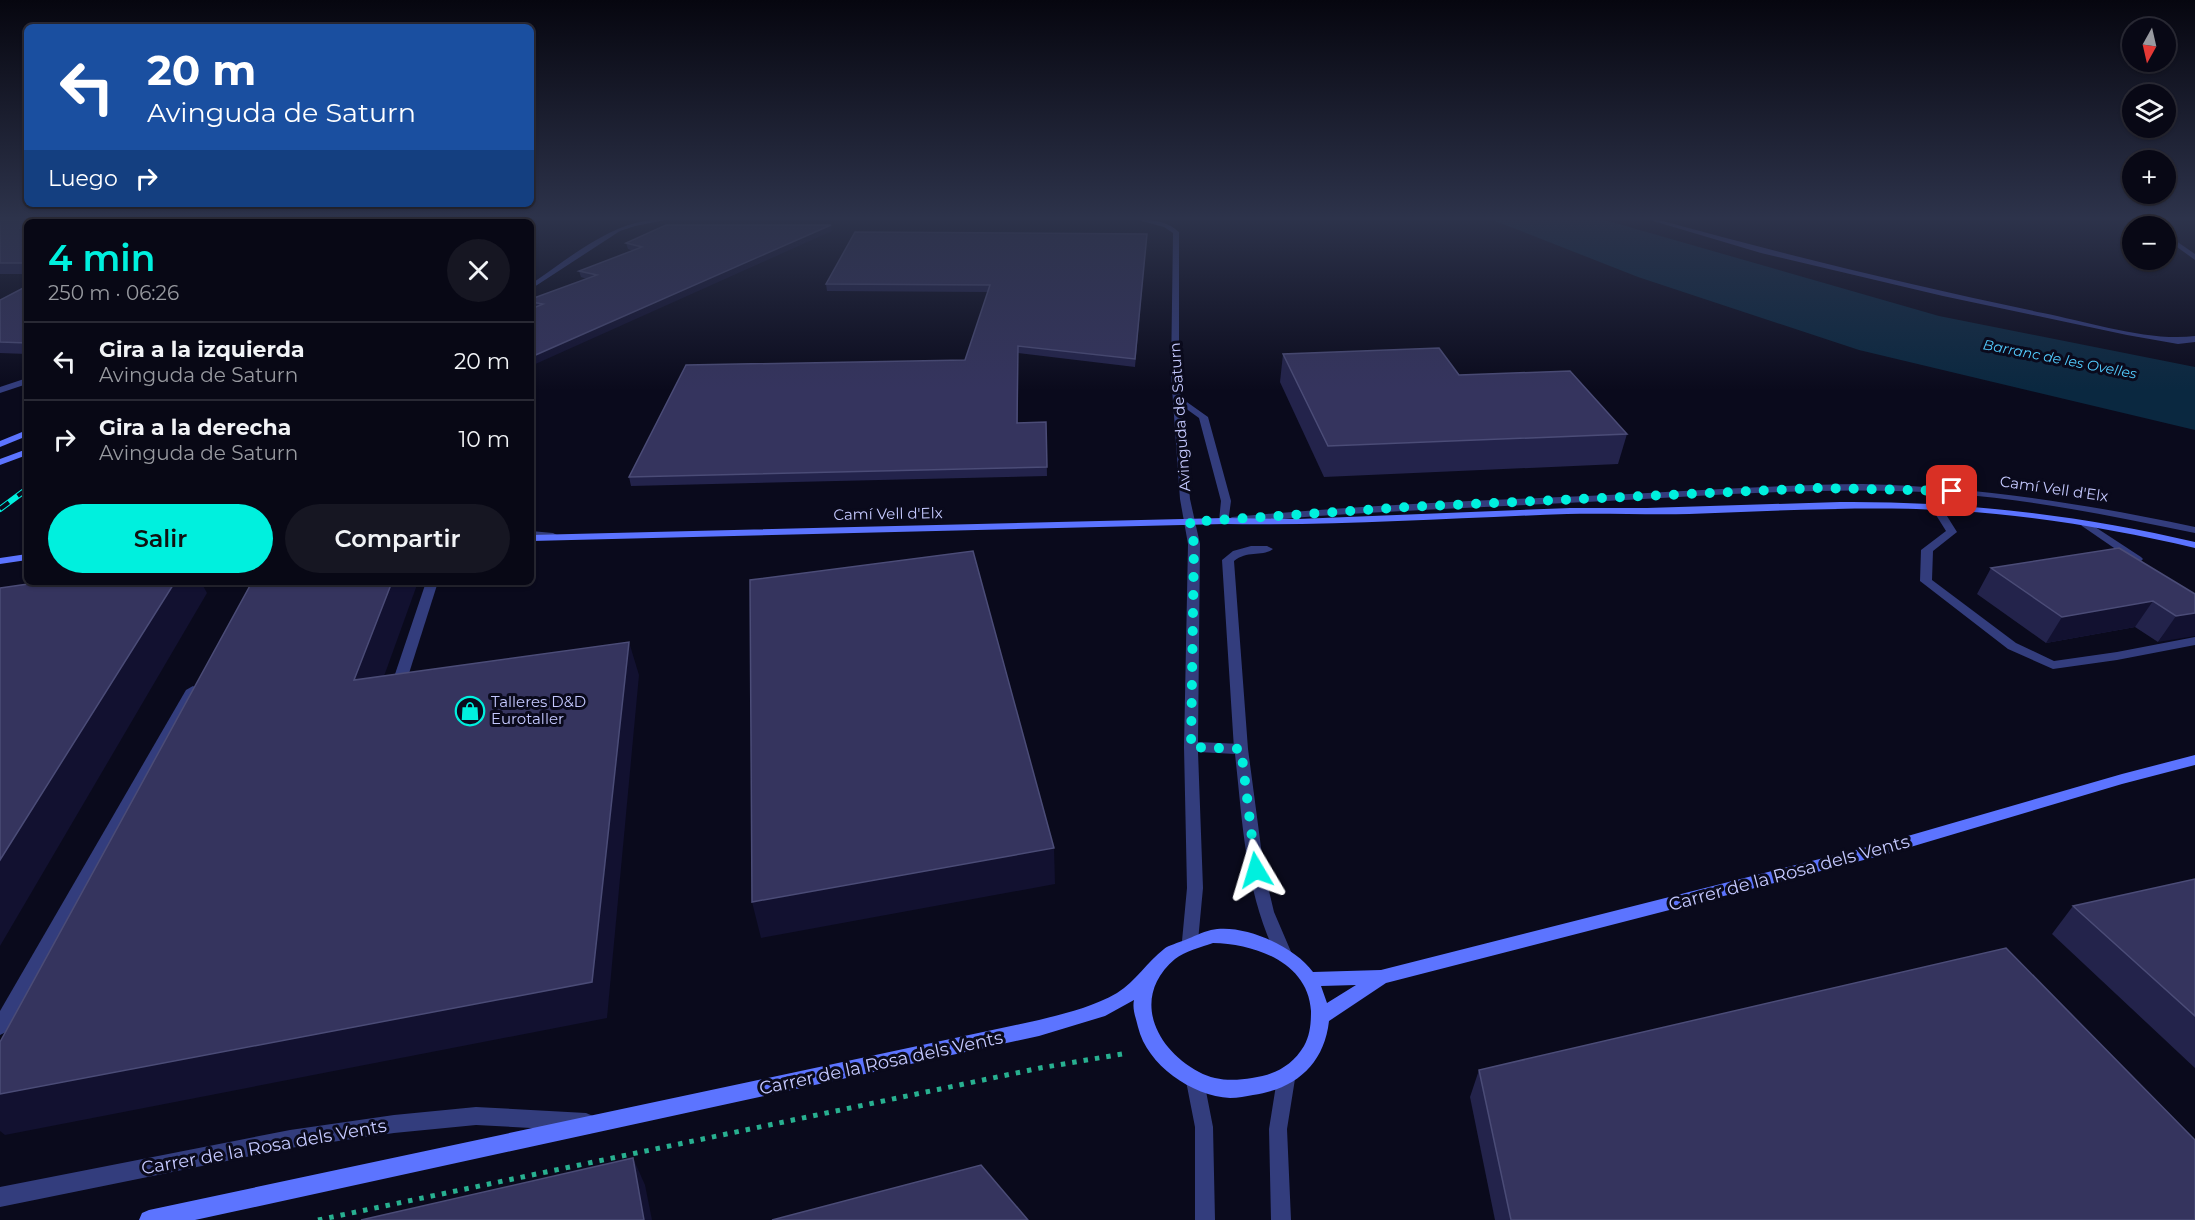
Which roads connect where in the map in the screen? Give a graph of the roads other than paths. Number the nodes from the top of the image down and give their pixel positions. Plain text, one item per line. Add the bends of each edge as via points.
1 (1176, 277) edge
2 (1872, 277) edge
3 (2195, 339) edge
4 (24, 382) edge
5 (0, 390) edge
6 (1177, 398) junction
7 (24, 435) edge
8 (0, 444) edge
9 (24, 453) edge
10 (0, 462) edge
11 (1936, 507) junction
12 (1224, 520) junction
13 (1190, 522) junction
14 (2086, 524) junction
15 (2195, 530) edge
16 (534, 534) edge
17 (553, 536) junction
18 (534, 538) edge
19 (2195, 545) edge
20 (1267, 549) dead end
21 (23, 558) edge
22 (0, 561) edge
23 (2148, 567) edge
24 (431, 585) edge
25 (2195, 641) edge
26 (202, 675) edge
27 (393, 700) edge
28 (1191, 747) junction
29 (1241, 749) junction
30 (2195, 760) edge
31 (1190, 941) junction
32 (1284, 954) junction
33 (1149, 976) junction
34 (1381, 977) junction
35 (1308, 979) junction
36 (1321, 1017) junction
37 (0, 1027) edge
38 (1286, 1079) junction
39 (1195, 1081) junction
40 (602, 1123) junction
41 (0, 1197) edge
42 (149, 1220) edge
43 (1205, 1220) edge
44 (1281, 1220) edge

1 - 6 street, Avinguda de Saturn
2 - 3 street via 2127,333 2178,341
4 - 5 street
6 - 12 street via 1203,417 1226,501
6 - 13 street, Avinguda de Saturn
7 - 8 main road
9 - 10 main road
11 - 12 main road, Camí Vell d'Elx via 1570,512 1298,522
11 - 14 main road, Camí Vell d'Elx
11 - 25 street via 1952,532 1928,550 1926,581 2012,646 2053,665
12 - 13 main road, Camí Vell d'Elx
12 - 15 street, Camí Vell d'Elx via 1841,487 2004,496
13 - 17 main road, Camí Vell d'Elx
13 - 28 street, Avinguda de Saturn via 1194,544
14 - 19 main road, Camí Vell d'Elx
14 - 23 street
16 - 17 street, Camí Vell d'Elx
17 - 18 main road, Camí Vell d'Elx
20 - 29 street via 1246,549 1228,560
21 - 22 main road
24 - 27 street
26 - 37 street
28 - 29 street
28 - 31 street, Avinguda de Saturn via 1195,888
29 - 32 street via 1256,870 1266,912
30 - 34 main road, Carrer de la Rosa dels Vents via 1887,848
31 - 32 main road via 1237,936 1262,942
31 - 33 main road via 1159,961
32 - 35 main road
33 - 39 main road via 1142,994 1141,1014 1147,1034 1174,1068
33 - 40 main road, Carrer de la Rosa dels Vents via 1135,993 1108,1007 1040,1028
34 - 35 main road, Carrer de la Rosa dels Vents
34 - 36 main road, Carrer de la Rosa dels Vents
35 - 36 main road
36 - 38 main road via 1318,1041 1306,1062
38 - 39 main road via 1257,1089 1226,1090
38 - 44 street via 1278,1129
39 - 43 street via 1204,1127
40 - 41 street, Carrer de la Rosa dels Vents via 476,1116 394,1124 290,1139
40 - 42 main road, Carrer de la Rosa dels Vents

